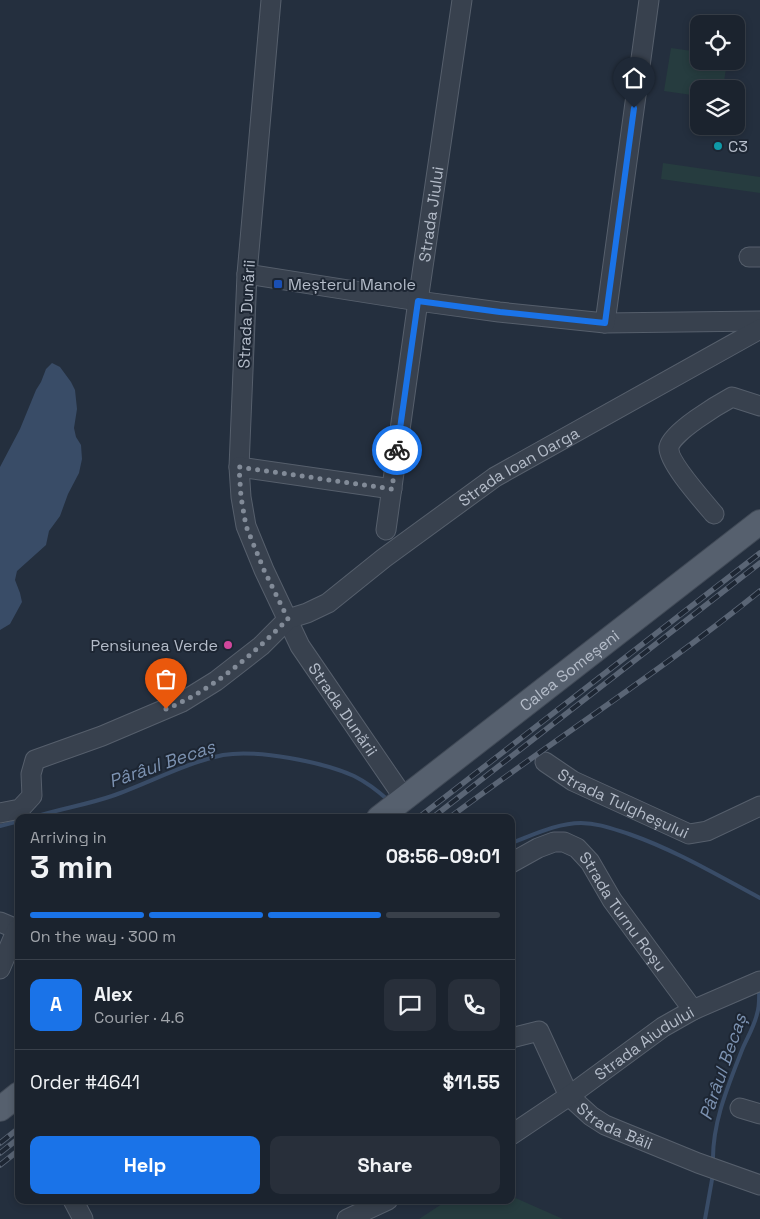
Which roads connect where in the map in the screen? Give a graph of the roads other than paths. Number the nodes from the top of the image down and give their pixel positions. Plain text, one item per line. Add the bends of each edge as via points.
1 (271, 0) edge
2 (462, 0) edge
3 (649, 0) edge
4 (247, 274) junction
5 (418, 301) junction
6 (760, 321) edge
7 (605, 323) junction
8 (760, 328) edge
9 (760, 406) edge
10 (239, 467) junction
11 (392, 489) junction
12 (714, 514) dead end
13 (760, 522) edge
14 (386, 530) dead end
15 (288, 619) junction
16 (545, 762) dead end
17 (760, 806) edge
18 (392, 807) edge
19 (0, 813) edge
20 (515, 861) edge
21 (12, 927) edge
22 (0, 969) edge
23 (760, 981) edge
24 (693, 1010) junction
25 (515, 1037) edge
26 (568, 1096) junction
27 (15, 1097) edge
28 (740, 1108) dead end
29 (0, 1109) edge
30 (760, 1114) edge
31 (515, 1133) edge
32 (760, 1185) edge
33 (75, 1204) edge
34 (379, 1204) edge
35 (83, 1219) edge
36 (346, 1219) edge

1 - 4 street, Strada Dunării
2 - 5 street, Strada Jiului
3 - 7 street
4 - 5 street
4 - 10 street, Strada Dunării
5 - 7 street
5 - 11 street, Strada Jiului
6 - 7 street
8 - 15 street, Strada Ioan Oarga via 495,477 328,602
9 - 12 street via 732,397 699,417 675,436 669,446 670,456 680,472
10 - 11 street
10 - 15 street, Strada Dunării via 246,526
11 - 14 street, Strada Jiului
13 - 18 main road, Calea Someșeni
15 - 18 street, Strada Dunării via 300,646
15 - 19 street via 261,646 216,682 182,702 35,760 30,774 32,796 20,809
16 - 17 street, Strada Tulgheșului via 573,782 688,834 707,831
20 - 24 street, Strada Turnu Roșu via 554,842 564,842 576,848 590,862 612,900
21 - 22 street
23 - 24 street, Strada Aiudului
24 - 26 street, Strada Aiudului via 663,1026
25 - 26 street, Strada Băii via 540,1031
26 - 31 street, Strada Aiudului
26 - 32 street, Strada Băii via 605,1125
27 - 29 main road
28 - 30 street
33 - 35 street
34 - 36 street

